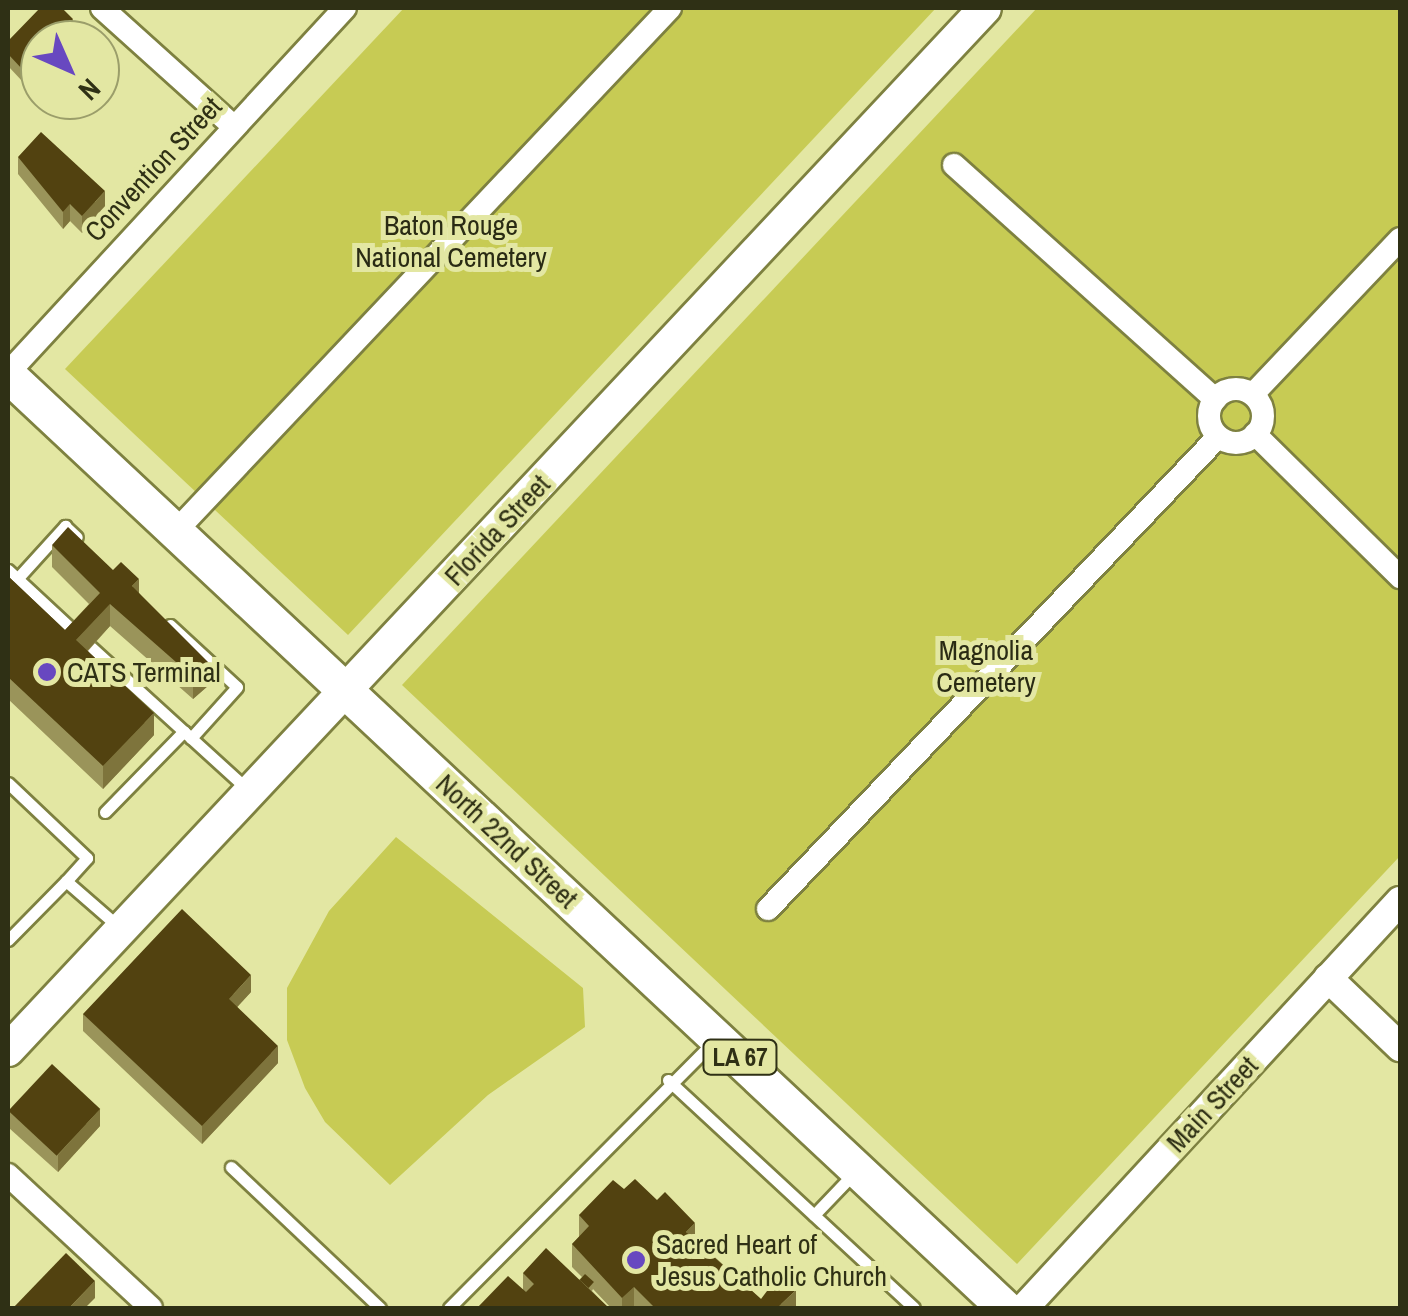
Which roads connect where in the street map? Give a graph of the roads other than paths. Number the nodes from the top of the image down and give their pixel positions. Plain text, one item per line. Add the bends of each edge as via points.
1 (102, 8) edge
2 (345, 8) edge
3 (670, 8) edge
4 (985, 8) edge
5 (233, 126) junction
6 (954, 166) dead end
7 (1400, 239) edge
8 (8, 374) edge
9 (1255, 392) junction
10 (1216, 399) junction
11 (1255, 434) junction
12 (1216, 440) junction
13 (175, 532) junction
14 (94, 553) edge
15 (12, 575) edge
16 (1400, 577) edge
17 (151, 607) edge
18 (80, 637) edge
19 (91, 647) edge
20 (346, 691) junction
21 (187, 735) junction
22 (8, 784) edge
23 (251, 793) junction
24 (106, 812) dead end
25 (66, 881) junction
26 (1400, 901) edge
27 (768, 909) dead end
28 (123, 930) junction
29 (8, 940) edge
30 (1328, 978) junction
31 (719, 1037) junction
32 (1400, 1047) edge
33 (8, 1050) edge
34 (668, 1080) junction
35 (231, 1167) dead end
36 (858, 1168) junction
37 (8, 1175) edge
38 (814, 1215) junction
39 (151, 1308) edge
40 (380, 1308) edge
41 (449, 1308) edge
42 (914, 1308) edge
43 (1005, 1308) edge
44 (1024, 1308) edge

1 - 5 street
2 - 5 street, Convention Street
3 - 13 street
4 - 20 main road, Florida Street
5 - 8 street, Convention Street
6 - 10 street
7 - 9 street
8 - 13 main road, North 22nd Street / LA 67
9 - 10 street
9 - 11 street via 1262,421
10 - 12 street
11 - 12 street
11 - 16 street
12 - 27 street
13 - 20 main road, North 22nd Street / LA 67
14 - 15 lane via 65,526
15 - 18 lane
17 - 21 lane via 237,688
19 - 21 lane
20 - 23 main road, Florida Street
20 - 31 main road, North 22nd Street / LA 67
21 - 23 lane
21 - 24 lane
22 - 25 lane via 87,858
23 - 28 main road, Florida Street
25 - 28 lane
25 - 29 lane
26 - 30 street, Main Street
28 - 33 main road, Florida Street
30 - 32 street
30 - 44 street, Main Street
31 - 34 lane
31 - 36 main road, North 22nd Street / LA 67
34 - 38 lane
34 - 41 lane
35 - 40 lane
36 - 38 lane
36 - 43 main road, North 22nd Street / LA 67
37 - 39 street
38 - 42 lane

